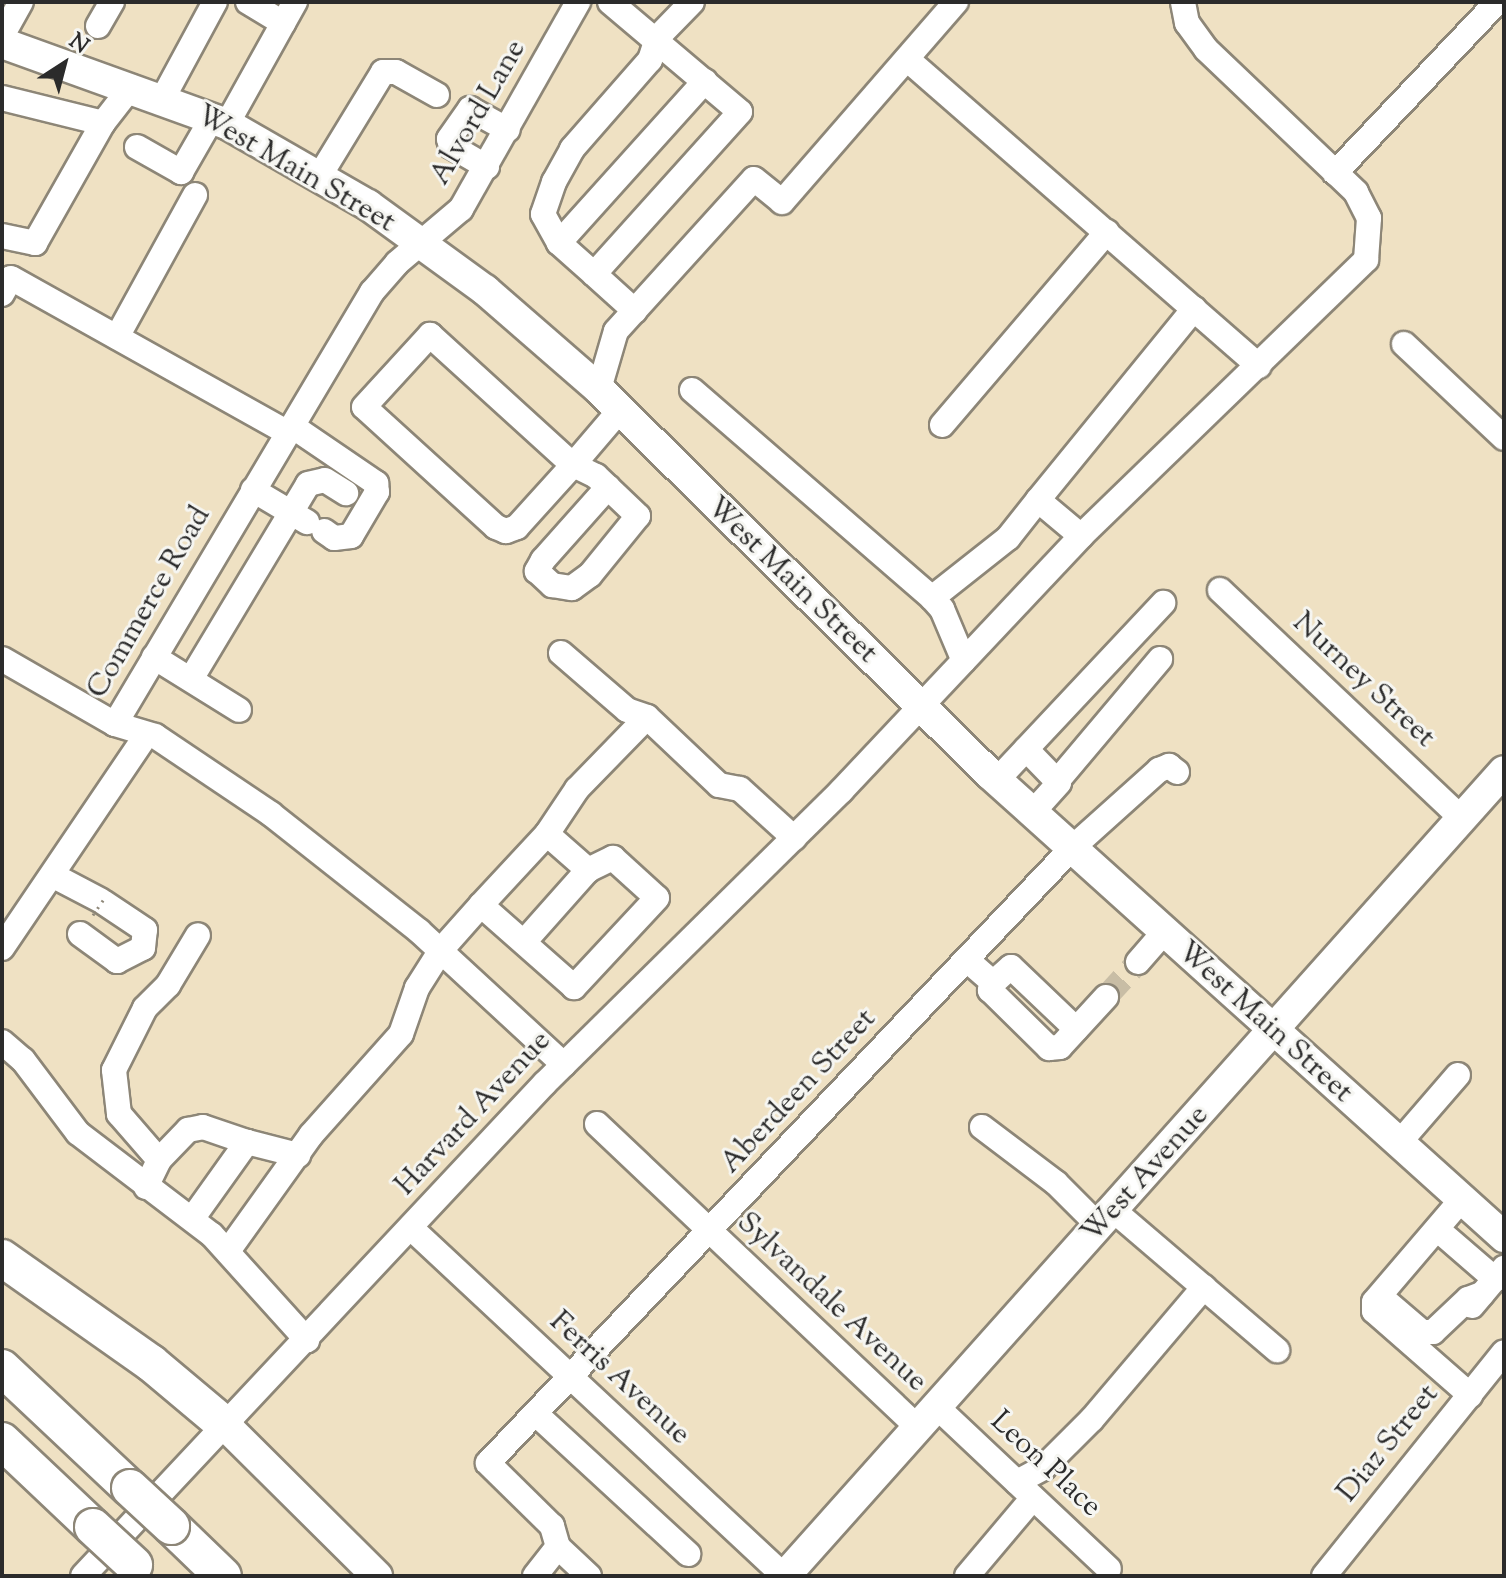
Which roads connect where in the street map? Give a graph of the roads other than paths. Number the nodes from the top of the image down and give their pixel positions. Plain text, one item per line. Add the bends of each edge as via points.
1 (21, 2) edge
2 (112, 2) edge
3 (215, 2) edge
4 (248, 2) edge
5 (578, 2) edge
6 (610, 2) edge
7 (956, 2) edge
8 (1183, 2) edge
9 (1497, 2) edge
10 (688, 3) edge
11 (289, 12) edge
12 (98, 26) dead end
13 (2, 36) edge
14 (657, 38) junction
15 (2, 43) edge
16 (907, 59) junction
17 (705, 81) junction
18 (131, 87) junction
19 (437, 95) dead end
20 (2, 98) edge
21 (163, 98) junction
22 (219, 121) junction
23 (103, 123) junction
24 (508, 130) junction
25 (137, 147) dead end
26 (487, 167) junction
27 (1335, 173) junction
28 (319, 177) junction
29 (195, 195) dead end
30 (1107, 232) junction
31 (2, 236) edge
32 (559, 243) junction
33 (421, 245) junction
34 (594, 274) junction
35 (5, 281) edge
36 (1194, 309) junction
37 (635, 311) junction
38 (117, 337) junction
39 (1404, 344) dead end
40 (1259, 366) junction
41 (692, 390) dead end
42 (610, 399) junction
43 (942, 425) dead end
44 (1499, 426) edge
45 (290, 429) junction
46 (573, 465) junction
47 (608, 487) junction
48 (253, 490) junction
49 (457, 492) junction
50 (346, 493) dead end
51 (1038, 500) junction
52 (308, 522) junction
53 (515, 528) junction
54 (1081, 536) junction
55 (543, 560) junction
56 (1220, 590) dead end
57 (932, 598) junction
58 (1163, 603) dead end
59 (561, 653) dead end
60 (154, 657) junction
61 (1160, 659) dead end
62 (964, 661) junction
63 (6, 670) edge
64 (191, 679) junction
65 (921, 706) junction
66 (239, 710) dead end
67 (647, 717) junction
68 (115, 724) junction
69 (147, 734) junction
70 (1026, 749) junction
71 (1504, 771) edge
72 (1177, 772) dead end
73 (1059, 779) junction
74 (997, 780) junction
75 (1033, 812) junction
76 (1462, 819) junction
77 (547, 834) junction
78 (794, 838) junction
79 (1072, 848) junction
80 (588, 870) junction
81 (54, 876) junction
82 (481, 905) junction
83 (96, 910) dead end
84 (1164, 932) junction
85 (198, 935) dead end
86 (524, 942) junction
87 (2, 948) edge
88 (441, 950) junction
89 (967, 960) junction
90 (1138, 962) tunnel mouth
91 (993, 983) junction
92 (1106, 997) tunnel mouth
93 (1076, 1029) junction
94 (1275, 1033) junction
95 (2, 1042) edge
96 (564, 1065) junction
97 (1458, 1075) dead end
98 (597, 1124) dead end
99 (982, 1127) dead end
100 (247, 1142) junction
101 (1399, 1143) junction
102 (298, 1155) junction
103 (159, 1160) junction
104 (146, 1187) junction
105 (1462, 1199) junction
106 (1106, 1218) junction
107 (192, 1219) junction
108 (411, 1228) junction
109 (1437, 1229) junction
110 (709, 1235) junction
111 (1504, 1237) edge
112 (228, 1251) junction
113 (2, 1258) edge
114 (1494, 1280) edge
115 (1204, 1287) junction
116 (1380, 1296) junction
117 (307, 1340) junction
118 (1277, 1350) dead end
119 (1504, 1352) edge
120 (1427, 1360) junction
121 (2, 1368) edge
122 (571, 1378) junction
123 (1470, 1395) junction
124 (536, 1414) junction
125 (928, 1418) junction
126 (226, 1426) junction
127 (2, 1441) edge
128 (1025, 1490) junction
129 (558, 1547) junction
130 (688, 1554) dead end
131 (1109, 1569) dead end
132 (140, 1571) edge
133 (83, 1576) edge
134 (223, 1576) edge
135 (377, 1576) edge
136 (535, 1576) edge
137 (589, 1576) edge
138 (785, 1576) edge
139 (967, 1576) edge
140 (1324, 1576) edge

1 - 13 street
2 - 12 street
3 - 21 street
4 - 11 street
5 - 24 street, Alvord Lane
6 - 14 street
7 - 16 street
8 - 27 street, Harvard Avenue via 1187,23 1206,49
9 - 27 street
10 - 14 street
11 - 22 street
14 - 17 street
14 - 32 street via 650,60 572,149 554,182 543,214
15 - 18 main road, West Main Street
16 - 30 street
16 - 37 street via 782,202 754,179
17 - 32 street
17 - 34 street via 740,112
18 - 21 main road, West Main Street
18 - 23 street
19 - 28 street via 396,72 383,72
20 - 23 street
21 - 22 main road, West Main Street
22 - 25 street via 181,172
22 - 28 main road, West Main Street
23 - 31 street via 35,243
24 - 26 street, Alvord Lane
24 - 26 street via 470,109 449,139 451,146
26 - 33 street, Alvord Lane via 461,209
27 - 40 street, Harvard Avenue via 1356,192 1369,218 1366,260
28 - 33 main road, West Main Street
29 - 38 street
30 - 36 street
30 - 43 street
32 - 34 street
33 - 42 main road, West Main Street via 485,290
33 - 45 street, Commerce Road via 372,292
34 - 37 street
35 - 38 street
36 - 40 street
36 - 51 street
37 - 42 street via 616,331
38 - 45 street
39 - 44 street
40 - 54 street, Harvard Avenue
41 - 57 street
42 - 46 street
42 - 65 main road, West Main Street
45 - 48 street, Commerce Road
45 - 52 street via 376,483 377,492 351,536 334,538
46 - 47 street
46 - 49 street via 430,335 364,407
46 - 53 street
47 - 55 street
47 - 55 street via 638,516 590,575 572,588 552,585 537,571
48 - 52 street
48 - 60 street, Commerce Road
49 - 53 street via 489,507
49 - 53 street via 496,527
50 - 52 street via 325,480 312,481
51 - 54 street
51 - 57 street via 1008,538
52 - 64 street
53 - 55 street
54 - 62 street, Harvard Avenue
56 - 76 street, Nurney Street
57 - 62 street
58 - 70 street
59 - 67 street via 627,710
60 - 64 street
60 - 68 street, Commerce Road
61 - 73 street
62 - 65 street, Harvard Avenue
63 - 68 street
64 - 66 street
65 - 74 main road, West Main Street
65 - 78 street, Harvard Avenue
67 - 77 street via 577,789
67 - 78 street via 719,785 740,789
68 - 69 street, Commerce Road
69 - 81 street via 60,857
69 - 88 street, Commerce Road via 271,814
70 - 73 street
70 - 74 street
71 - 76 main road, West Avenue
72 - 79 street, Aberdeen Street via 1169,766 1159,770
73 - 75 street
74 - 75 main road, West Main Street
75 - 79 main road, West Main Street
76 - 94 main road, West Avenue
77 - 80 street
77 - 82 street
78 - 96 street, Harvard Avenue
79 - 84 main road, West Main Street
79 - 89 street, Aberdeen Street
80 - 86 street
80 - 86 street via 613,858 657,898 574,987
81 - 83 street
81 - 87 street
82 - 86 street
82 - 88 street
84 - 90 street
84 - 94 main road, West Main Street
85 - 103 street via 168,985 145,1008 114,1070 119,1114
88 - 96 street, Commerce Road
88 - 102 street via 417,988 401,1034
89 - 91 street
89 - 110 street, Aberdeen Street
91 - 93 street via 1011,967
91 - 93 street via 990,990 1049,1048 1060,1047
92 - 93 street
94 - 101 main road, West Main Street
94 - 106 main road, West Avenue
95 - 104 street via 23,1060 78,1133
96 - 108 street, Harvard Avenue
97 - 101 street
98 - 110 street, Sylvandale Avenue
99 - 106 street
100 - 102 street
100 - 103 street via 196,1129
100 - 107 street
101 - 105 main road, West Main Street
102 - 112 street
103 - 104 street
104 - 107 street
105 - 109 street
105 - 111 main road, West Main Street
106 - 115 street
106 - 125 main road, West Avenue
107 - 112 street
108 - 117 street, Harvard Avenue
108 - 122 street, Ferris Avenue
109 - 114 street
109 - 116 street
110 - 122 street, Aberdeen Street
110 - 125 street, Sylvandale Avenue
112 - 117 street
113 - 126 highway via 163,1371
114 - 116 street via 1433,1332 1422,1332
114 - 120 street
115 - 118 street
115 - 128 street
116 - 120 street via 1374,1302 1378,1319
117 - 126 street, Harvard Avenue
119 - 123 street, Diaz Street
120 - 123 street
121 - 134 highway, bridge
122 - 124 street, Aberdeen Street
122 - 138 street, Ferris Avenue
123 - 140 street, Diaz Street
124 - 129 street, Aberdeen Street via 488,1463 552,1526
124 - 130 street
125 - 128 street, Leon Place
125 - 138 main road, West Avenue
126 - 133 street, Harvard Avenue
126 - 135 main road
127 - 132 highway, bridge
128 - 131 street, Leon Place
128 - 139 street
129 - 136 street
129 - 137 street

